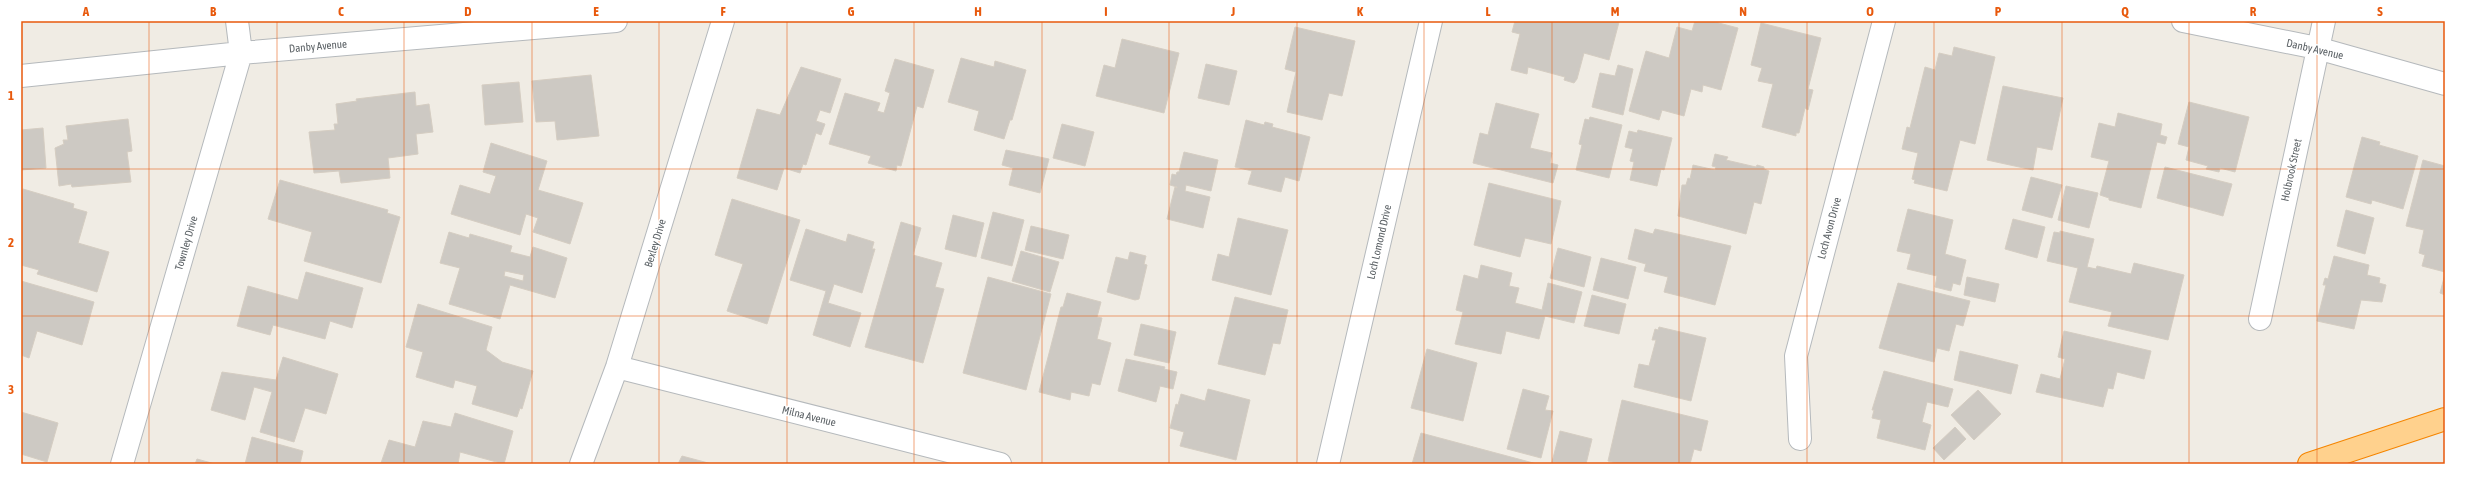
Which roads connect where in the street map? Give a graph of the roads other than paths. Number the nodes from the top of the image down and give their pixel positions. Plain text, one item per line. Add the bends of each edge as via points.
1 (237, 21) edge
2 (616, 21) edge
3 (723, 21) edge
4 (1431, 21) edge
5 (1884, 21) edge
6 (2182, 21) edge
7 (2324, 21) edge
8 (2317, 48) junction
9 (241, 53) junction
10 (21, 76) edge
11 (2445, 84) edge
12 (2260, 319) dead end
13 (617, 367) junction
14 (2445, 419) edge
15 (1800, 439) dead end
16 (122, 464) edge
17 (581, 464) edge
18 (1000, 464) edge
19 (1328, 464) edge
20 (2309, 464) edge

1 - 9 street, Townley Drive
2 - 9 street, Danby Avenue
3 - 13 street, Bexley Drive
4 - 19 street, Loch Lomond Drive
5 - 15 street, Loch Avon Drive via 1796,356
6 - 8 street, Danby Avenue
7 - 8 street, Holbrook Street
8 - 11 street, Danby Avenue
8 - 12 street, Holbrook Street
9 - 10 street, Danby Avenue
9 - 16 street, Townley Drive
13 - 17 street, Bexley Drive
13 - 18 street, Milna Avenue
14 - 20 highway

